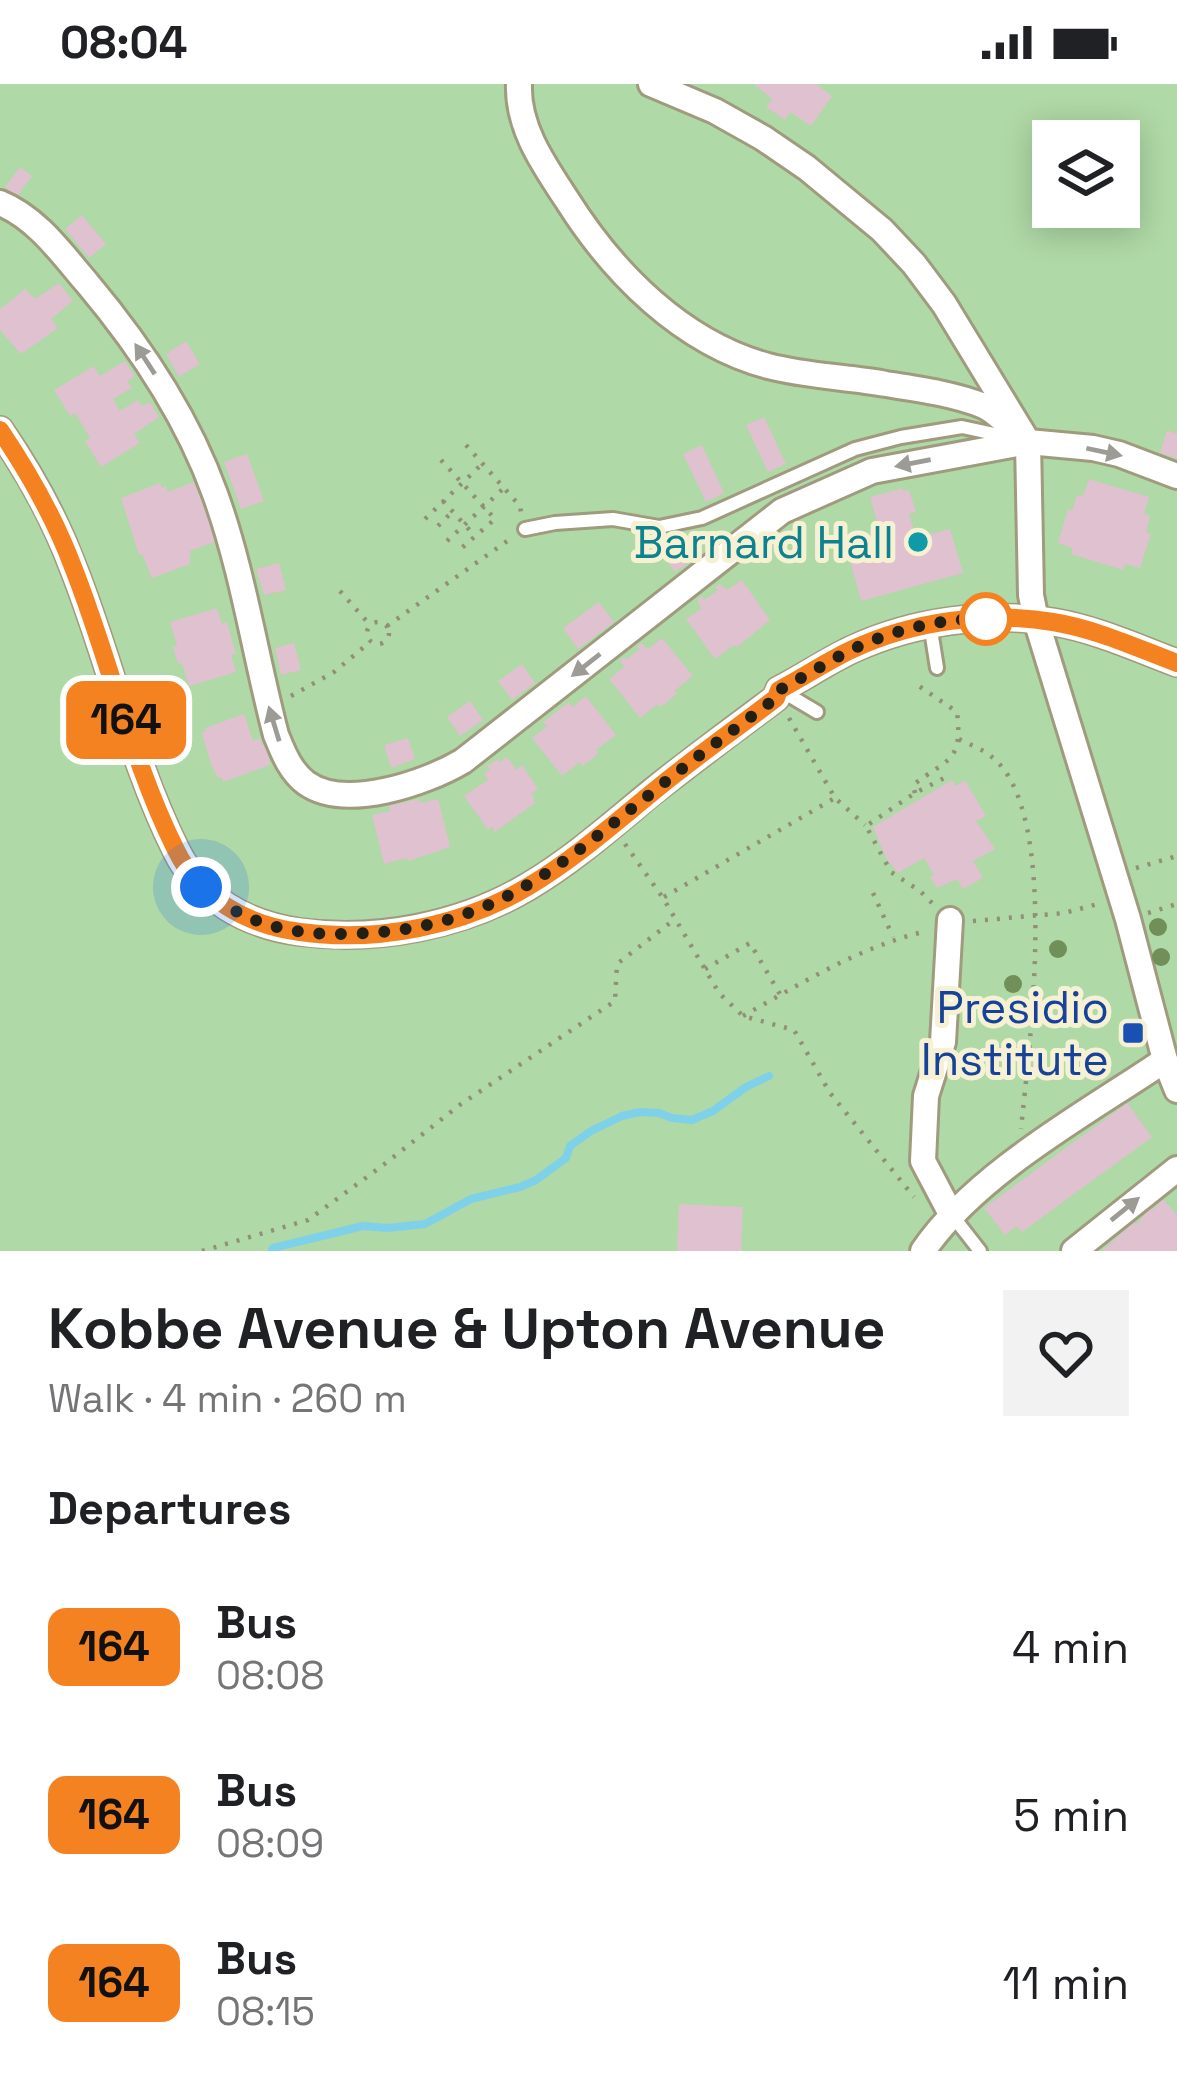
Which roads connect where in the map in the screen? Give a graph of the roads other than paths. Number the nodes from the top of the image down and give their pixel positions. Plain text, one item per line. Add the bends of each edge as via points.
1 (520, 84) edge
2 (651, 84) edge
3 (0, 203) edge
4 (0, 430) edge
5 (1028, 442) junction
6 (1177, 476) edge
7 (525, 529) road end
8 (1036, 620) junction
9 (930, 624) junction
10 (1177, 663) edge
11 (937, 668) dead end
12 (779, 690) junction
13 (817, 712) dead end
14 (950, 920) road end
15 (1165, 1060) junction
16 (1177, 1090) edge
17 (1177, 1169) edge
18 (951, 1214) junction
19 (923, 1251) edge
20 (980, 1251) edge
21 (1075, 1251) edge

1 - 5 street via 523,124 578,218 668,314 770,366 987,407
2 - 5 street via 763,138 882,230 944,304
5 -> 3 street via 872,471 782,511 463,761 428,778 332,795 288,763 229,536 200,456 161,384 38,229
4 - 12 street via 68,554 177,852 214,899 266,925 313,934 392,931 503,900 575,854
5 -> 6 street via 1093,448
5 - 7 lane via 962,427 921,434 855,449 702,518 659,527 613,519
5 - 8 street
8 - 9 street
8 - 10 street
8 - 15 street
9 - 11 lane
9 - 12 street via 853,649
12 - 13 lane
14 - 18 street via 943,1042 926,1096 923,1161
15 - 16 street
15 - 18 street
21 -> 17 street
18 - 19 street
18 - 20 lane

